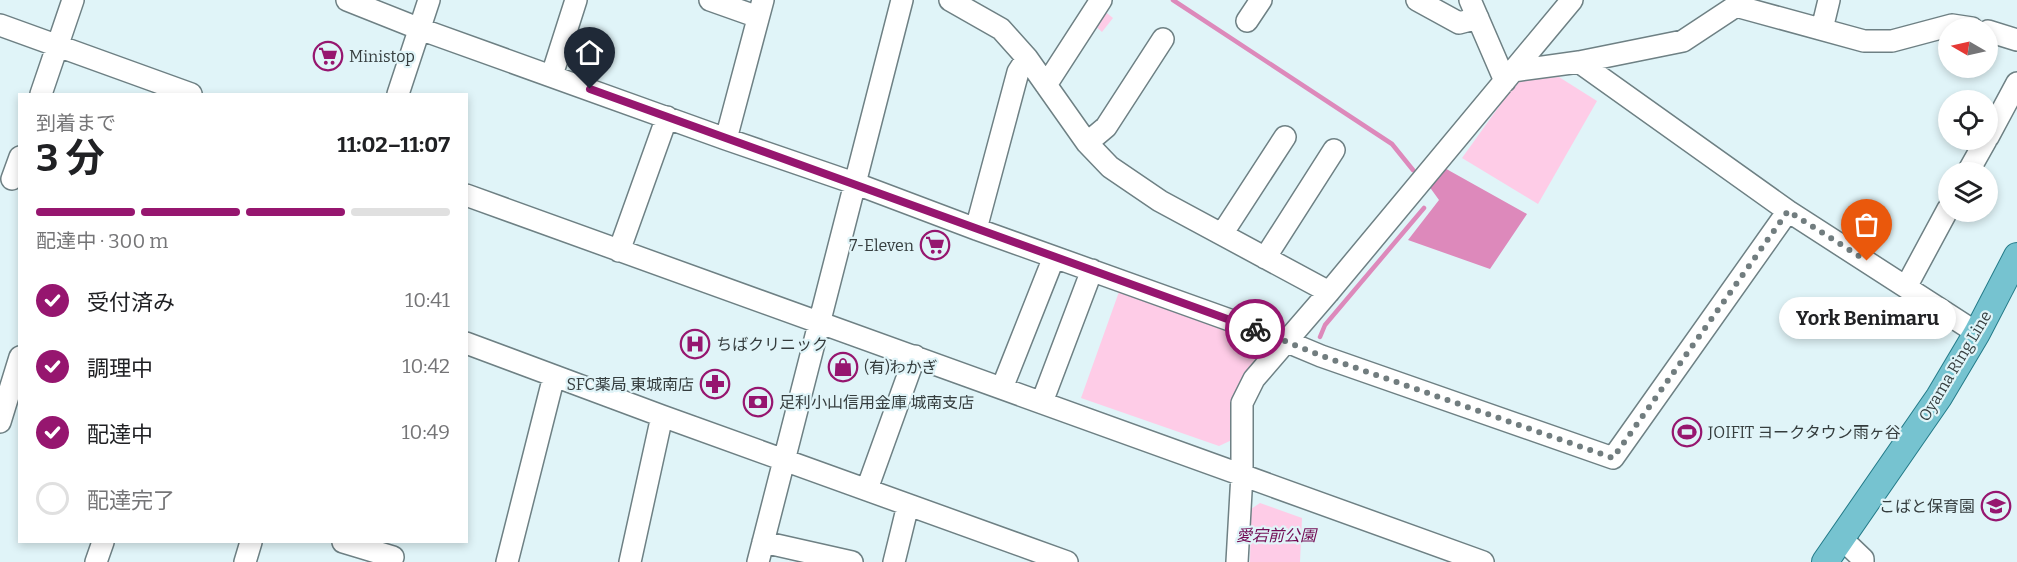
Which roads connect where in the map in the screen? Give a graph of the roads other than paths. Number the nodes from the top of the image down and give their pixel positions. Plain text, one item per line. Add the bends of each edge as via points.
1 (73, 0) edge
2 (347, 0) edge
3 (429, 0) edge
4 (576, 0) edge
5 (710, 0) edge
6 (902, 0) edge
7 (950, 0) edge
8 (1101, 0) edge
9 (1261, 0) edge
10 (1418, 0) edge
11 (1572, 0) edge
12 (1829, 0) edge
13 (761, 9) edge
14 (1474, 9) edge
15 (1247, 21) dead end
16 (0, 25) edge
17 (420, 29) junction
18 (1822, 29) junction
19 (1938, 29) edge
20 (1998, 34) edge
21 (1163, 39) dead end
22 (2017, 40) edge
23 (58, 46) junction
24 (1027, 58) junction
25 (1579, 62) junction
26 (552, 75) junction
27 (1509, 76) junction
28 (2017, 83) edge
29 (1046, 85) junction
30 (41, 93) edge
31 (188, 93) edge
32 (398, 93) edge
33 (667, 117) junction
34 (1998, 118) edge
35 (1284, 137) dead end
36 (726, 139) junction
37 (1087, 144) junction
38 (1334, 150) dead end
39 (18, 161) edge
40 (10, 179) edge
41 (854, 183) junction
42 (468, 196) edge
43 (1788, 211) junction
44 (1941, 222) edge
45 (976, 229) junction
46 (1222, 234) junction
47 (618, 251) junction
48 (2017, 256) edge
49 (1054, 257) junction
50 (1265, 258) junction
51 (1092, 270) junction
52 (1906, 287) junction
53 (1329, 292) junction
54 (819, 322) junction
55 (1977, 333) junction
56 (1285, 341) junction
57 (468, 344) edge
58 (915, 356) junction
59 (18, 364) edge
60 (554, 376) junction
61 (1002, 388) junction
62 (1042, 402) junction
63 (662, 416) junction
64 (0, 422) edge
65 (784, 459) junction
66 (1242, 474) junction
67 (867, 489) junction
68 (908, 505) junction
69 (1841, 538) junction
70 (103, 543) edge
71 (251, 543) edge
72 (347, 543) edge
73 (760, 552) edge
74 (394, 554) edge
75 (1029, 555) edge
76 (96, 562) edge
77 (245, 562) edge
78 (507, 562) edge
79 (630, 562) edge
80 (852, 562) edge
81 (894, 562) edge
82 (1067, 562) edge
83 (1238, 562) edge
84 (1483, 562) edge
85 (1825, 562) edge
86 (1863, 562) edge

1 - 23 street
2 - 17 street
3 - 17 street
4 - 26 street
5 - 13 street
6 - 41 street
7 - 24 street via 1001,29
8 - 29 street
9 - 15 street
10 - 14 street via 1459,23
11 - 27 street
12 - 18 street
13 - 36 street
14 - 27 street
16 - 23 street
17 - 26 street
17 - 32 street
18 - 19 street via 1864,41 1892,41
18 - 25 street via 1736,6 1683,41
20 - 22 street
21 - 37 street via 1106,127
23 - 30 street
23 - 31 street
24 - 29 street
24 - 45 street via 1018,72
25 - 27 street
25 - 43 street
26 - 33 street
27 - 53 street
28 - 34 street
29 - 37 street
33 - 36 street
33 - 47 street
35 - 46 street
36 - 41 street
37 - 46 street via 1118,173
38 - 50 street
39 - 40 street
41 - 45 street
41 - 54 street
42 - 47 street
43 - 52 street
43 - 56 street via 1613,458
44 - 52 street
45 - 49 street
46 - 50 street
47 - 54 street
48 - 55 main road, Oyama Ring Line
49 - 51 street
49 - 61 street
50 - 53 street
51 - 56 street
51 - 62 street
52 - 55 street
53 - 56 street
54 - 58 street
54 - 65 street
55 - 69 main road, Oyama Ring Line via 1939,397
56 - 66 street via 1254,379 1242,403
57 - 60 street
58 - 61 street
58 - 67 street
59 - 64 street
60 - 63 street
60 - 78 street
61 - 62 street
62 - 66 street
63 - 65 street
63 - 79 street
65 - 67 street
65 - 73 street
66 - 83 street
66 - 84 street
67 - 68 street
68 - 75 street
68 - 81 street
69 - 85 main road, Oyama Ring Line
69 - 86 street
70 - 76 street
71 - 77 street
72 - 74 street
73 - 80 street
75 - 82 street

